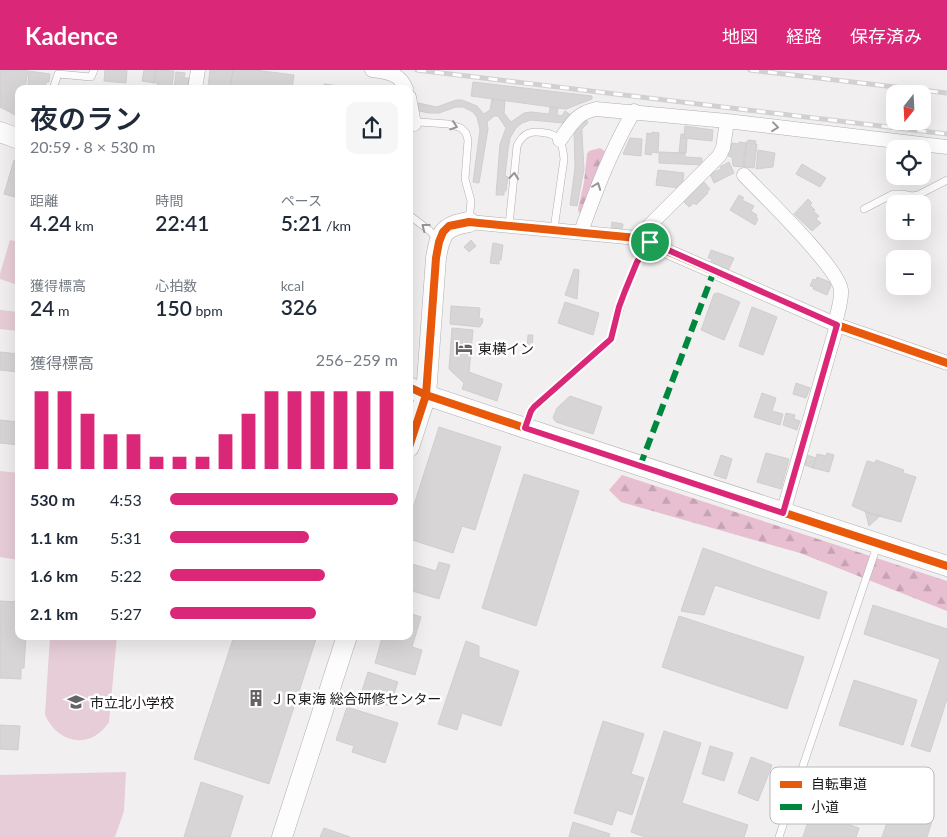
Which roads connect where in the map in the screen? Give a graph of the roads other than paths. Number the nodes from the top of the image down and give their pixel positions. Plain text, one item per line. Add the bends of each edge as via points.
1 (94, 70) edge
2 (198, 70) edge
3 (372, 70) edge
4 (54, 85) edge
5 (196, 85) edge
6 (404, 85) edge
7 (634, 111) junction
8 (727, 121) junction
9 (413, 125) edge
10 (0, 132) edge
11 (15, 138) edge
12 (560, 140) junction
13 (947, 146) edge
14 (744, 175) dead end
15 (947, 180) edge
16 (864, 209) dead end
17 (413, 218) edge
18 (469, 222) junction
19 (508, 225) junction
20 (554, 229) junction
21 (581, 232) junction
22 (643, 240) junction
23 (439, 242) junction
24 (836, 325) junction
25 (947, 363) edge
26 (417, 391) edge
27 (413, 419) edge
28 (525, 428) junction
29 (783, 513) junction
30 (878, 544) junction
31 (947, 566) edge
32 (346, 640) edge
33 (803, 767) edge
34 (783, 824) edge
35 (282, 837) edge
36 (779, 837) edge

1 - 4 lane via 91,77 58,74
2 - 5 street
3 - 6 street via 398,76
7 - 8 street
7 - 12 street via 585,111
21 -> 7 street via 605,166
8 -> 13 street
8 - 22 street via 719,156 655,218
9 -> 18 lane via 419,122 448,124 466,133 465,179 471,201
10 - 11 street
19 -> 12 lane via 520,140 534,131 548,133
12 - 20 lane via 564,159
14 - 24 street via 794,226 837,277 841,290
15 - 16 lane via 918,195 893,194
23 -> 17 lane
18 - 19 street
18 - 23 street via 449,226
19 - 20 street
20 - 21 street
21 - 22 street
22 - 24 street
22 - 28 lane via 611,339 534,407
23 - 26 street
24 - 25 street
24 - 29 street
26 - 27 street
26 - 28 street
28 - 29 street
29 - 30 street
30 - 31 street
30 - 33 lane
32 - 35 street
34 - 36 lane

